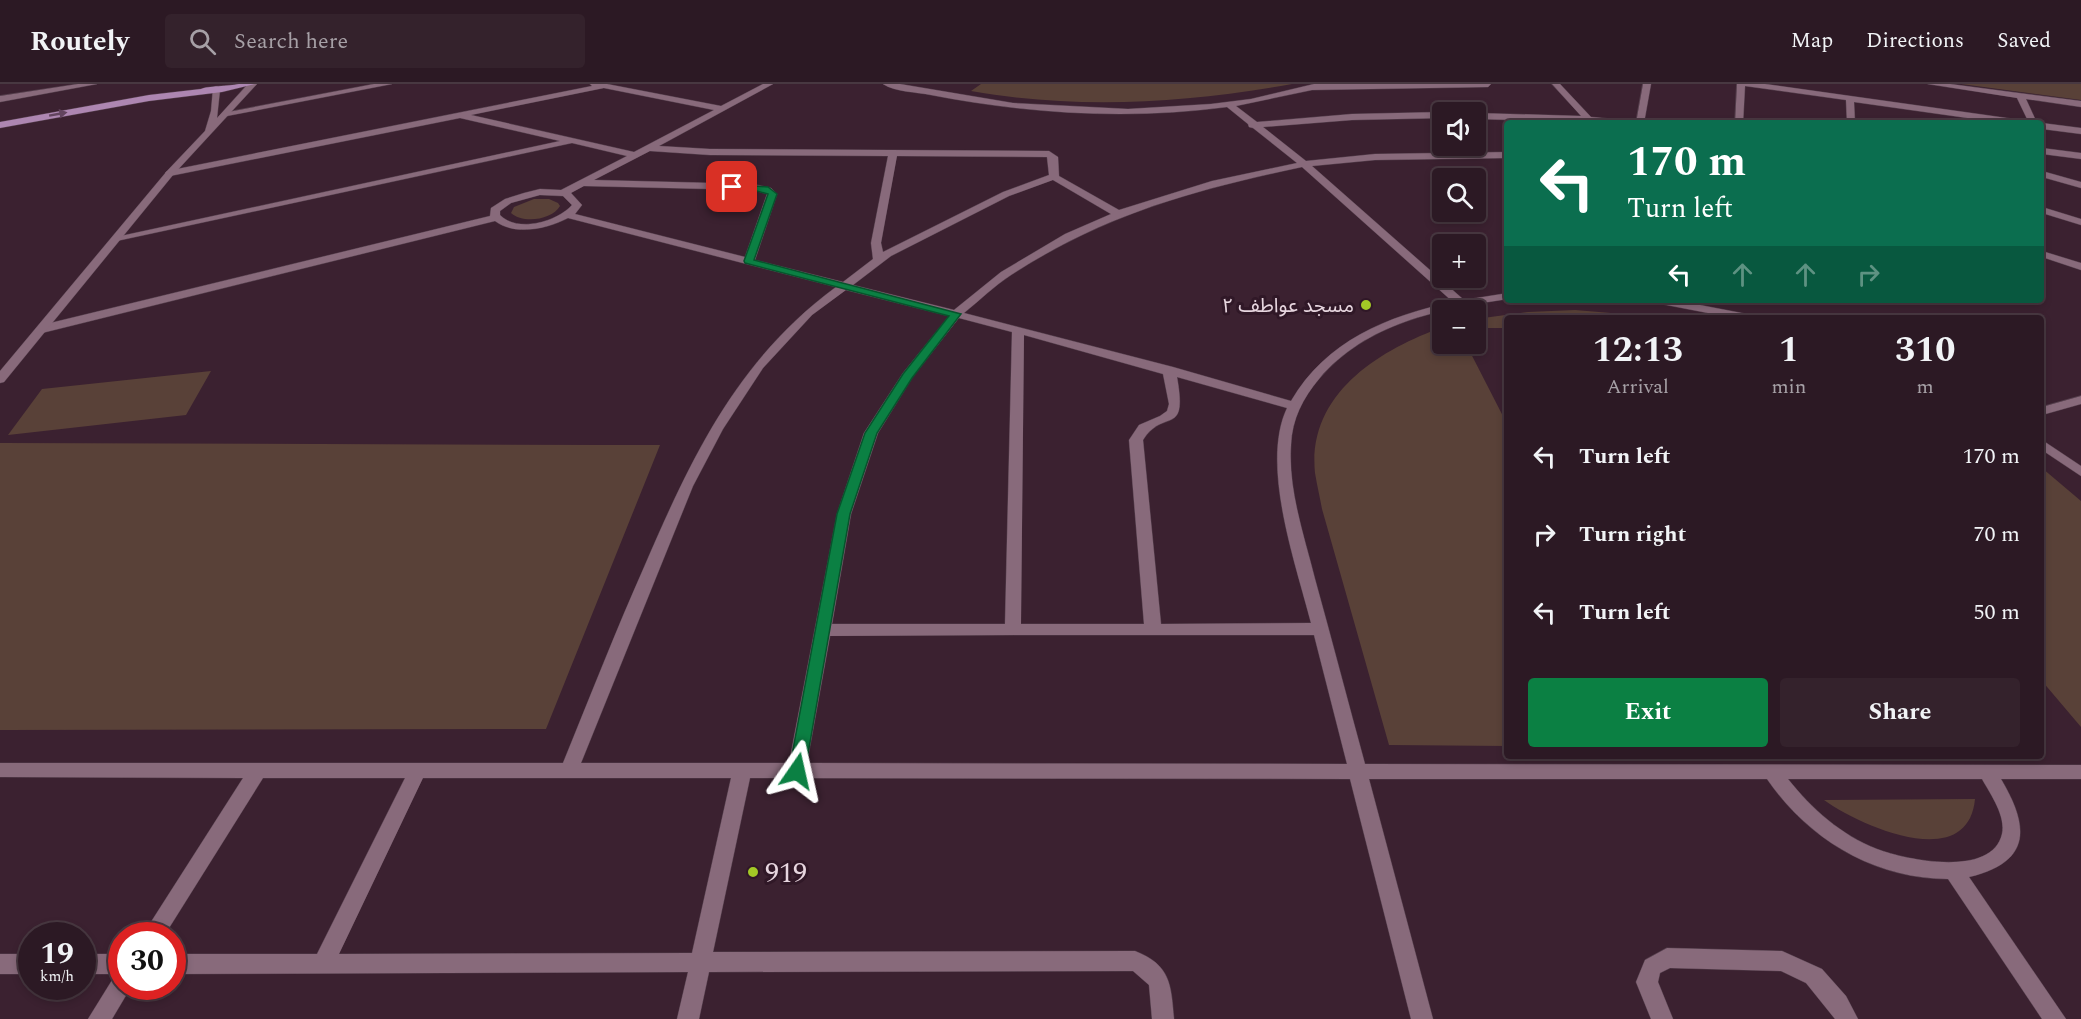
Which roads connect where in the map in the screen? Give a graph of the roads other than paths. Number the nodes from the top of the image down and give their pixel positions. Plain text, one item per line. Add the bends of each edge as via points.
1 (93, 84) edge
2 (198, 84) edge
3 (252, 84) edge
4 (388, 84) edge
5 (769, 84) edge
6 (887, 84) edge
7 (1323, 84) edge
8 (1556, 84) edge
9 (1647, 84) edge
10 (1741, 84) edge
11 (1748, 84) edge
12 (1932, 84) edge
13 (599, 85) edge
14 (1488, 85) edge
15 (164, 86) dead end
16 (1311, 88) junction
17 (214, 90) junction
18 (148, 94) junction
19 (2020, 96) junction
20 (0, 99) edge
21 (1850, 99) junction
22 (1229, 104) junction
23 (2081, 104) edge
24 (723, 109) junction
25 (227, 113) junction
26 (458, 115) junction
27 (1432, 115) edge
28 (0, 116) edge
29 (1486, 116) edge
30 (1588, 119) junction
31 (1597, 120) edge
32 (1641, 120) edge
33 (1739, 120) edge
34 (1851, 120) edge
35 (1994, 120) edge
36 (2032, 120) edge
37 (0, 125) edge
38 (1252, 125) junction
39 (2044, 126) edge
40 (2081, 131) edge
41 (205, 134) junction
42 (570, 141) junction
43 (648, 148) junction
44 (2044, 151) edge
45 (893, 154) junction
46 (636, 155) junction
47 (1504, 155) edge
48 (2081, 156) edge
49 (1304, 164) junction
50 (170, 173) junction
51 (2044, 175) edge
52 (1054, 177) junction
53 (582, 183) junction
54 (2081, 185) edge
55 (563, 193) junction
56 (2044, 211) edge
57 (1119, 214) junction
58 (567, 215) junction
59 (496, 218) junction
60 (2081, 222) edge
61 (116, 240) junction
62 (2044, 255) edge
63 (749, 261) junction
64 (879, 261) junction
65 (2081, 267) edge
66 (844, 287) junction
67 (1504, 296) edge
68 (1458, 300) edge
69 (1476, 300) edge
70 (1690, 303) edge
71 (1724, 306) edge
72 (1432, 309) edge
73 (956, 314) junction
74 (1745, 315) edge
75 (42, 330) junction
76 (1018, 330) junction
77 (1169, 370) junction
78 (0, 379) edge
79 (2081, 400) edge
80 (1294, 406) junction
81 (2044, 410) edge
82 (2044, 445) edge
83 (2081, 472) edge
84 (1153, 629) junction
85 (1319, 629) junction
86 (824, 630) junction
87 (1013, 630) junction
88 (0, 770) edge
89 (258, 770) junction
90 (569, 770) junction
91 (417, 771) junction
92 (742, 771) junction
93 (797, 771) junction
94 (1358, 771) junction
95 (1772, 771) junction
96 (1987, 771) junction
97 (2081, 772) edge
98 (1954, 872) junction
99 (161, 922) edge
100 (700, 963) junction
101 (0, 964) edge
102 (18, 964) edge
103 (186, 964) edge
104 (323, 964) junction
105 (111, 1000) edge
106 (99, 1019) edge
107 (688, 1019) edge
108 (1163, 1019) edge
109 (1422, 1019) edge
110 (1662, 1019) edge
111 (1847, 1019) edge
112 (2055, 1019) edge

1 - 20 street
2 - 17 main road
3 - 17 main road
3 - 25 street
4 - 25 street
5 - 24 street
6 - 22 street via 1054,109 1159,110
7 - 16 street
8 - 30 street
9 - 32 street
10 - 33 street
11 - 21 street
12 - 19 street
13 - 24 street
13 - 26 street
14 - 16 street
15 - 18 main road
16 - 22 street
17 - 18 main road
17 - 41 street via 215,111
18 - 28 main road
37 -> 18 main road
19 - 23 street
19 - 36 street
21 - 34 street
21 - 35 street
22 - 38 street
24 - 43 street
25 - 41 street
26 - 42 street
26 - 50 street
27 - 38 street
29 - 30 street
30 - 31 street
38 - 49 street
39 - 40 street
41 - 50 street
42 - 46 street
42 - 61 street
43 - 45 street
43 - 46 street
44 - 48 street
45 - 52 street via 1049,154 1053,157
45 - 64 street via 876,243
46 - 53 street
47 - 49 street via 1375,157
49 - 57 street via 1215,183
49 - 68 street
50 - 61 street
51 - 54 street
52 - 57 street
52 - 64 street via 1006,194
53 - 55 street
53 - 63 street via 768,190 772,194
55 - 58 street via 577,205
55 - 59 street via 540,192 515,198 498,208
56 - 60 street
57 - 73 street via 1069,236 1005,274
58 - 59 street via 546,224 521,226
58 - 63 street
59 - 75 street
61 - 75 street
62 - 65 street
63 - 66 street
64 - 66 street
66 - 73 street
66 - 90 street via 808,313 759,366 716,429 686,486
67 - 69 street
70 - 71 street
71 - 74 street
72 - 80 street via 1381,326 1348,345 1318,370
73 - 76 street
73 - 86 street via 907,376 871,433 844,514
75 - 78 street
76 - 77 street
76 - 87 street
77 - 80 street
77 - 84 street via 1173,412 1144,428 1136,440
79 - 81 street
80 - 85 street via 1285,432 1282,465
82 - 83 street
84 - 85 street
84 - 87 street
85 - 94 street
86 - 87 street
86 - 93 street
88 - 89 street
89 - 91 street
89 - 99 street
90 - 91 street
90 - 92 street
91 - 104 street
92 - 93 street
92 - 100 street
93 - 94 street
94 - 95 street
94 - 109 street
95 - 96 street
95 - 98 street via 1798,806 1850,845 1914,869
96 - 97 street
96 - 98 street via 2011,816 2010,840 2004,851 1985,866
98 - 112 street
100 - 104 street
100 - 107 street
100 - 108 street via 1135,961 1152,970 1160,983
101 - 102 street
103 - 104 street
105 - 106 street
110 - 111 street via 1647,982 1652,967 1667,958 1782,960 1814,976

